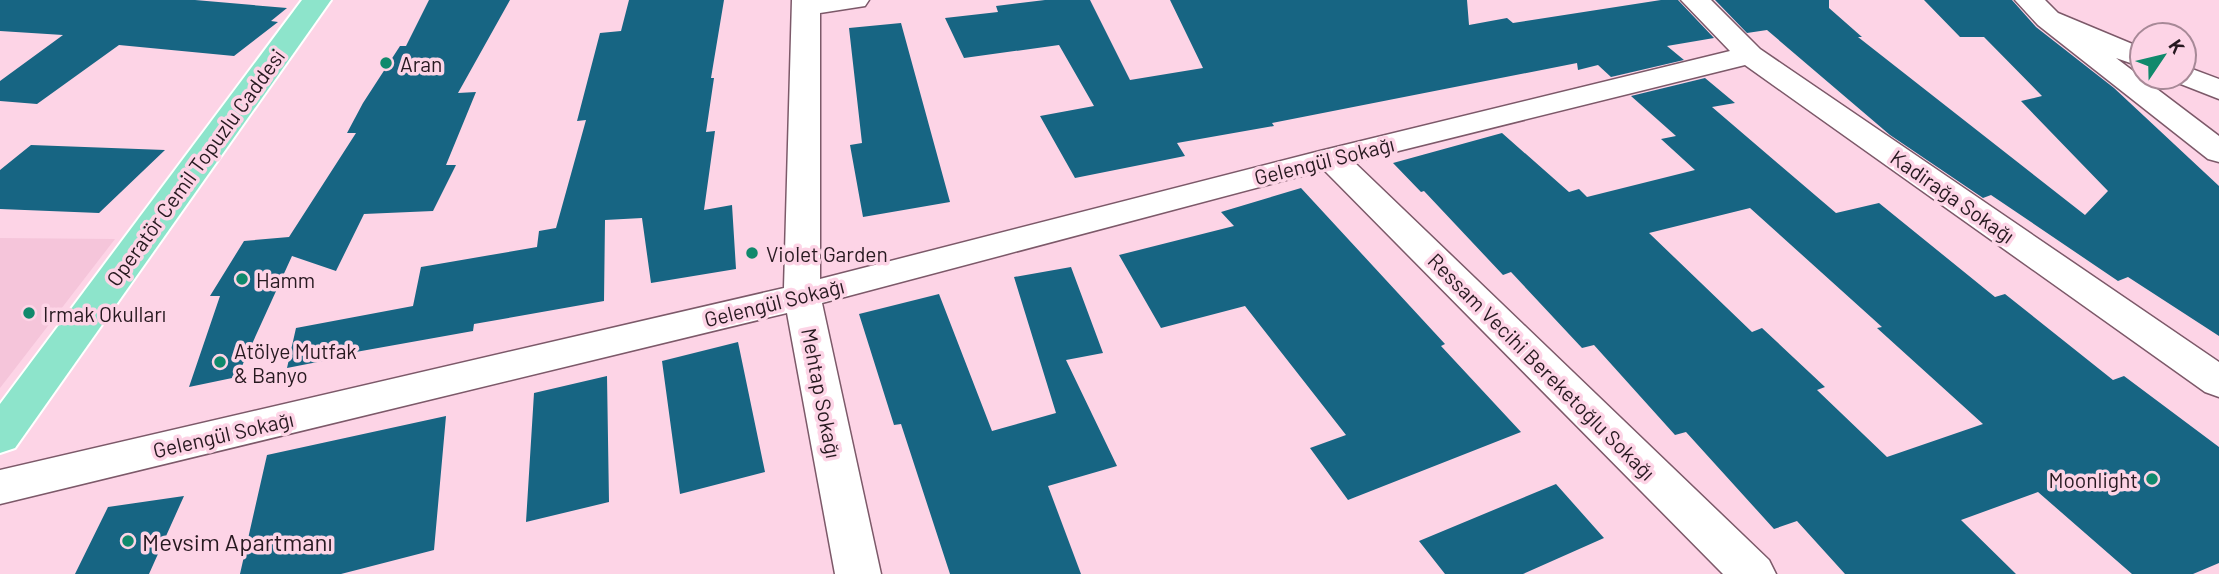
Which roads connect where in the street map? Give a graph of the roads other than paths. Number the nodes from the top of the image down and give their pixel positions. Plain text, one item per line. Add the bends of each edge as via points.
1 (317, 0) edge
2 (855, 0) edge
3 (1695, 0) edge
4 (805, 3) edge
5 (2039, 9) edge
6 (2128, 51) edge
7 (1750, 55) junction
8 (2198, 81) edge
9 (2219, 90) edge
10 (2219, 152) edge
11 (1331, 158) junction
12 (802, 296) junction
13 (2219, 382) edge
14 (0, 436) edge
15 (0, 487) edge
16 (858, 574) edge
17 (1753, 574) edge

1 - 14 main road, Operatör Cemil Topuzlu Caddesi
2 - 4 street
3 - 7 street, Kadirağa Sokağı
4 - 12 street, Mehtap Sokağı
5 - 6 street
5 - 10 street
7 - 11 street, Gelengül Sokağı
7 - 13 street, Kadirağa Sokağı
8 - 9 street
11 - 12 street, Gelengül Sokağı
11 - 17 street, Ressam Vecihi Bereketoğlu Sokağı
12 - 15 street, Gelengül Sokağı
12 - 16 street, Mehtap Sokağı

